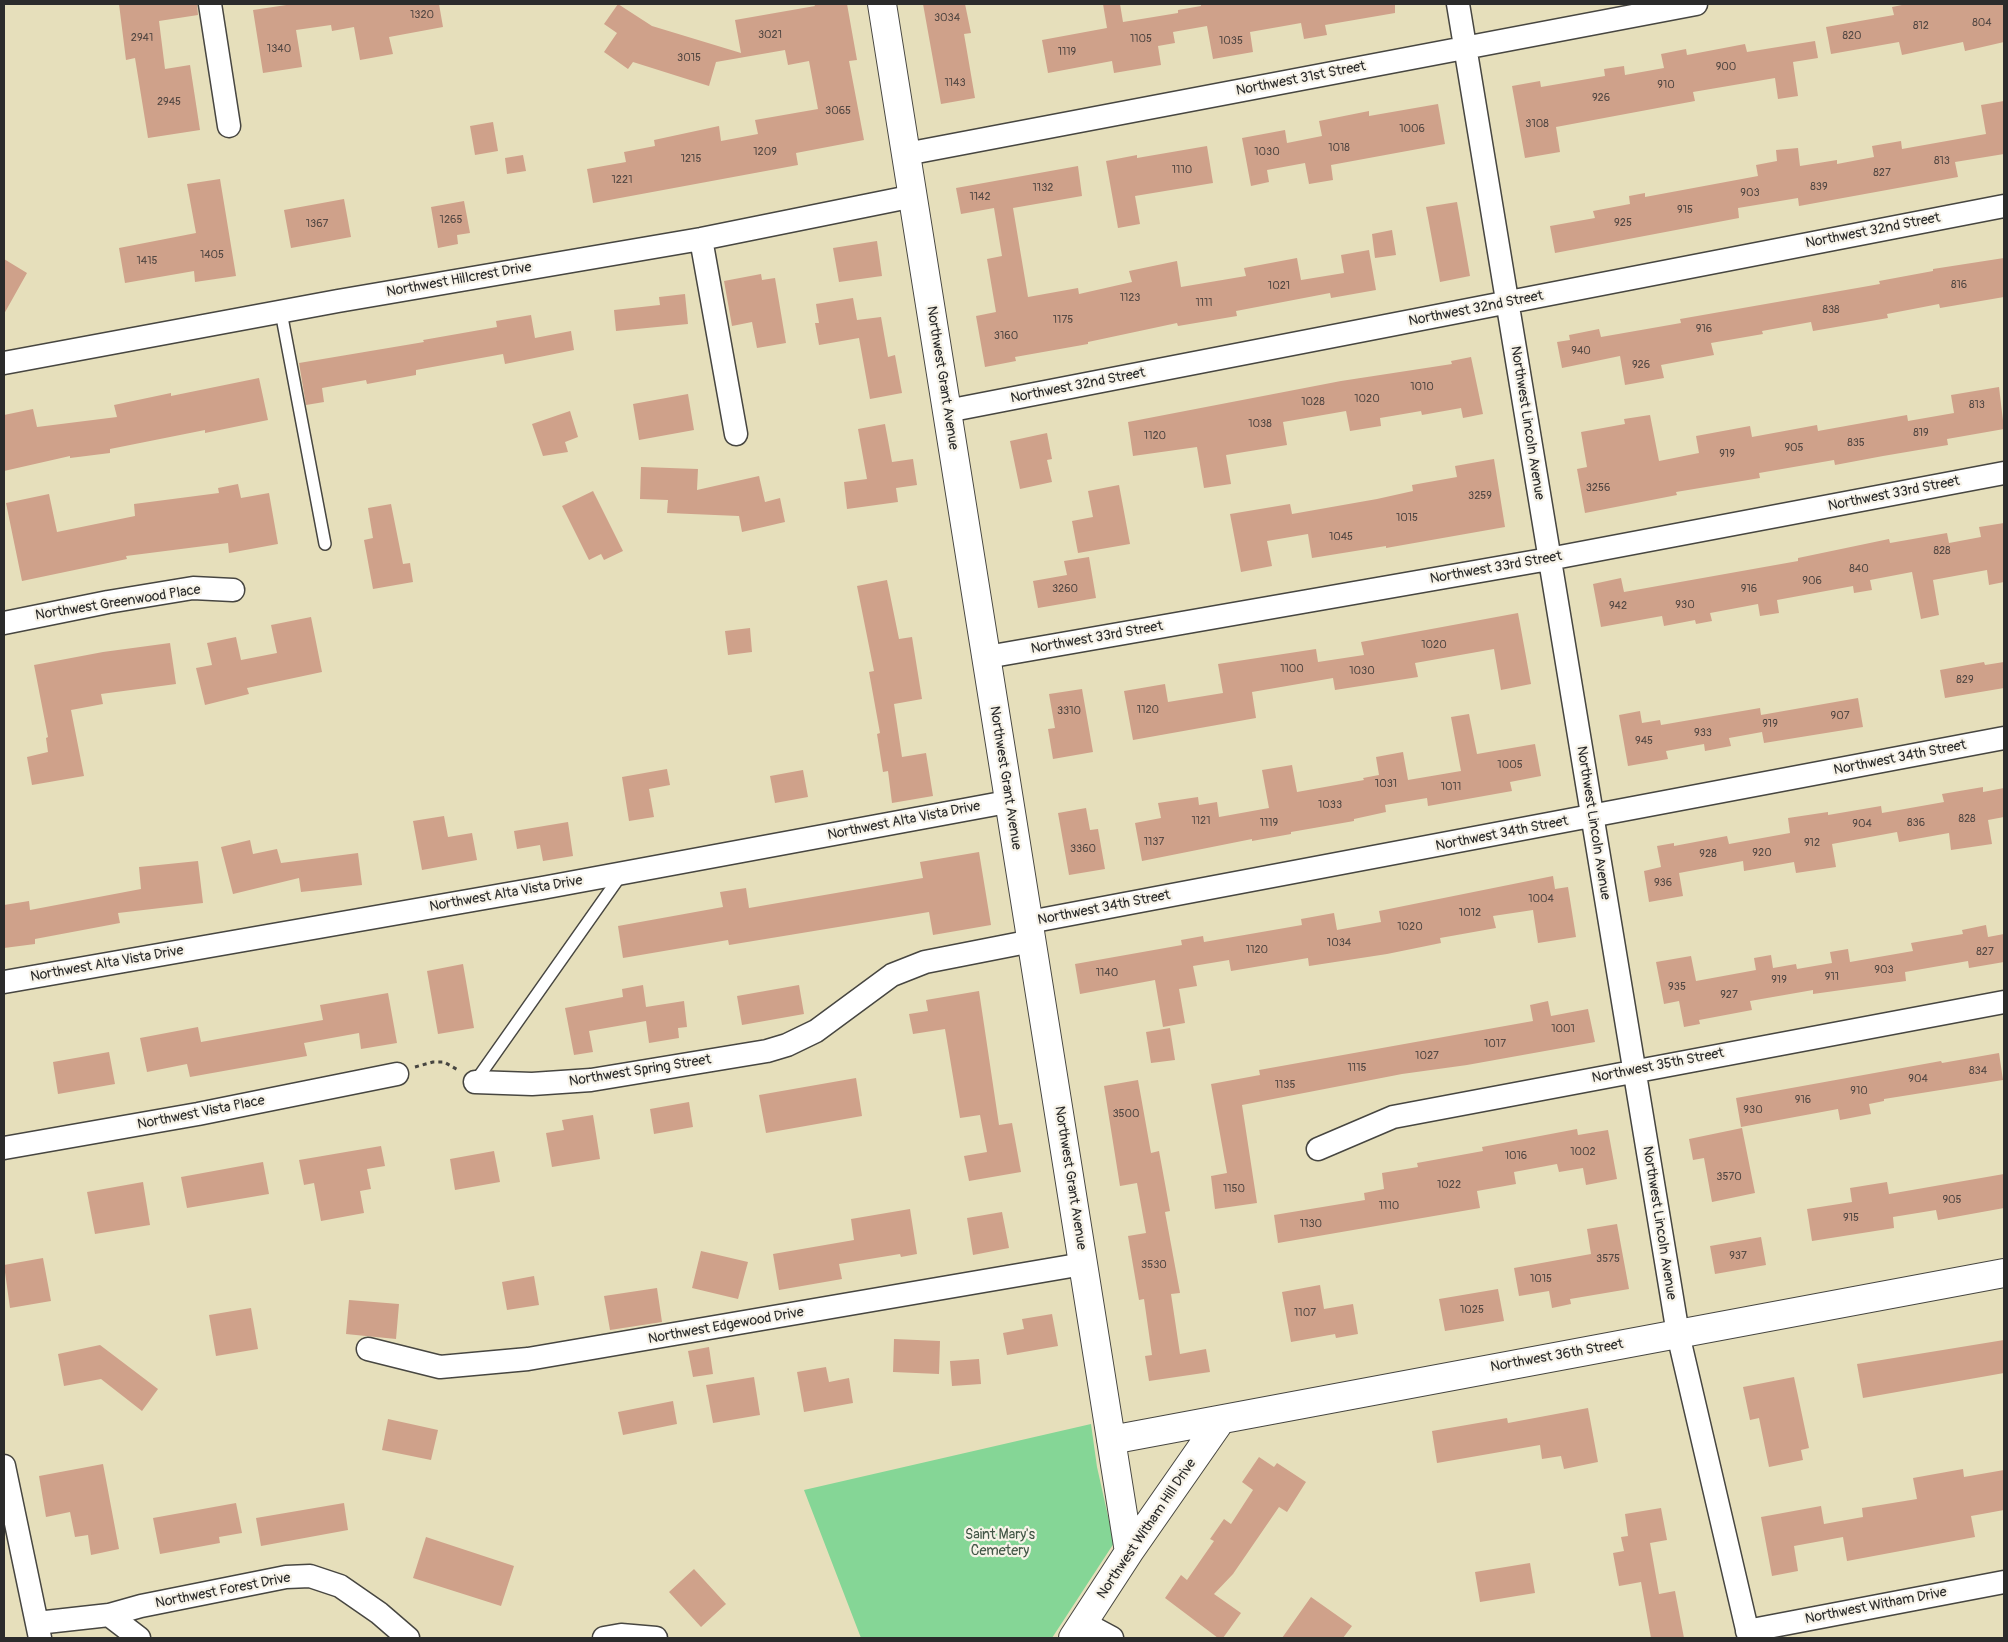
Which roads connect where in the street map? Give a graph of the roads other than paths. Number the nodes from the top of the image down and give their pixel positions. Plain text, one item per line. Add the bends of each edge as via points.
1 (210, 4) edge
2 (882, 4) edge
3 (1458, 4) edge
4 (1696, 4) edge
5 (1465, 48) junction
6 (230, 126) dead end
7 (906, 154) junction
8 (914, 196) junction
9 (2004, 206) edge
10 (701, 239) junction
11 (1508, 303) junction
12 (281, 312) junction
13 (4, 363) edge
14 (947, 411) junction
15 (736, 434) dead end
16 (2004, 473) edge
17 (325, 544) dead end
18 (1549, 559) junction
19 (234, 590) dead end
20 (4, 623) edge
21 (987, 657) junction
22 (2004, 738) edge
23 (1008, 802) junction
24 (1592, 818) junction
25 (621, 874) junction
26 (1030, 932) junction
27 (4, 982) edge
28 (2004, 1002) edge
29 (1634, 1071) junction
30 (397, 1074) road end
31 (475, 1082) joint
32 (4, 1148) edge
33 (1318, 1149) dead end
34 (1083, 1264) junction
35 (2004, 1273) edge
36 (1678, 1334) junction
37 (368, 1348) dead end
38 (1221, 1420) junction
39 (1111, 1440) junction
40 (4, 1466) edge
41 (1129, 1552) junction
42 (2004, 1582) edge
43 (109, 1615) junction
44 (38, 1630) edge
45 (1079, 1630) edge
46 (1748, 1635) edge
47 (139, 1638) edge
48 (408, 1638) edge
49 (604, 1638) edge
50 (656, 1638) edge
51 (1112, 1638) edge

1 - 6 street
2 - 7 street, Northwest Grant Avenue
3 - 5 street, Northwest Lincoln Avenue
4 - 5 street, Northwest 31st Street
5 - 7 street, Northwest 31st Street
5 - 11 street, Northwest Lincoln Avenue
7 - 8 street, Northwest Grant Avenue
8 - 10 street, Northwest Hillcrest Drive
8 - 14 street, Northwest Grant Avenue
9 - 11 street, Northwest 32nd Street
10 - 12 street, Northwest Hillcrest Drive
10 - 15 street
11 - 14 street, Northwest 32nd Street
11 - 18 street, Northwest Lincoln Avenue
12 - 13 street, Northwest Hillcrest Drive
12 - 17 lane
14 - 21 street, Northwest Grant Avenue
16 - 18 street, Northwest 33rd Street
18 - 21 street, Northwest 33rd Street
18 - 24 street, Northwest Lincoln Avenue
19 - 20 street, Northwest Greenwood Place via 193,588
21 - 23 street, Northwest Grant Avenue
22 - 24 street, Northwest 34th Street
23 - 25 street, Northwest Alta Vista Drive
23 - 26 street, Northwest Grant Avenue
24 - 26 street, Northwest 34th Street
24 - 29 street, Northwest Lincoln Avenue
25 - 27 street, Northwest Alta Vista Drive
25 - 31 lane
26 - 31 street, Northwest Spring Street via 892,974 816,1031 767,1051 591,1080 540,1084
26 - 34 street, Northwest Grant Avenue
28 - 29 street, Northwest 35th Street
29 - 33 street, Northwest 35th Street via 1393,1117
29 - 36 street, Northwest Lincoln Avenue
30 - 32 street, Northwest Vista Place
34 - 37 street, Northwest Edgewood Drive via 528,1359 440,1366
34 - 39 street, Northwest Grant Avenue
35 - 36 street, Northwest 36th Street
36 - 38 street, Northwest 36th Street
36 - 46 street, Northwest Lincoln Avenue
38 - 39 street, Northwest 36th Street
38 - 41 street, Northwest Witham Hill Drive
39 - 41 street, Northwest Grant Avenue
40 - 44 street
41 - 45 street, Northwest Witham Hill Drive
42 - 46 street, Northwest Witham Drive
43 - 44 street, Northwest Forest Drive
43 - 47 street
43 - 48 street, Northwest Forest Drive via 286,1577 310,1576 340,1586
45 - 51 street
49 - 50 street via 621,1635

